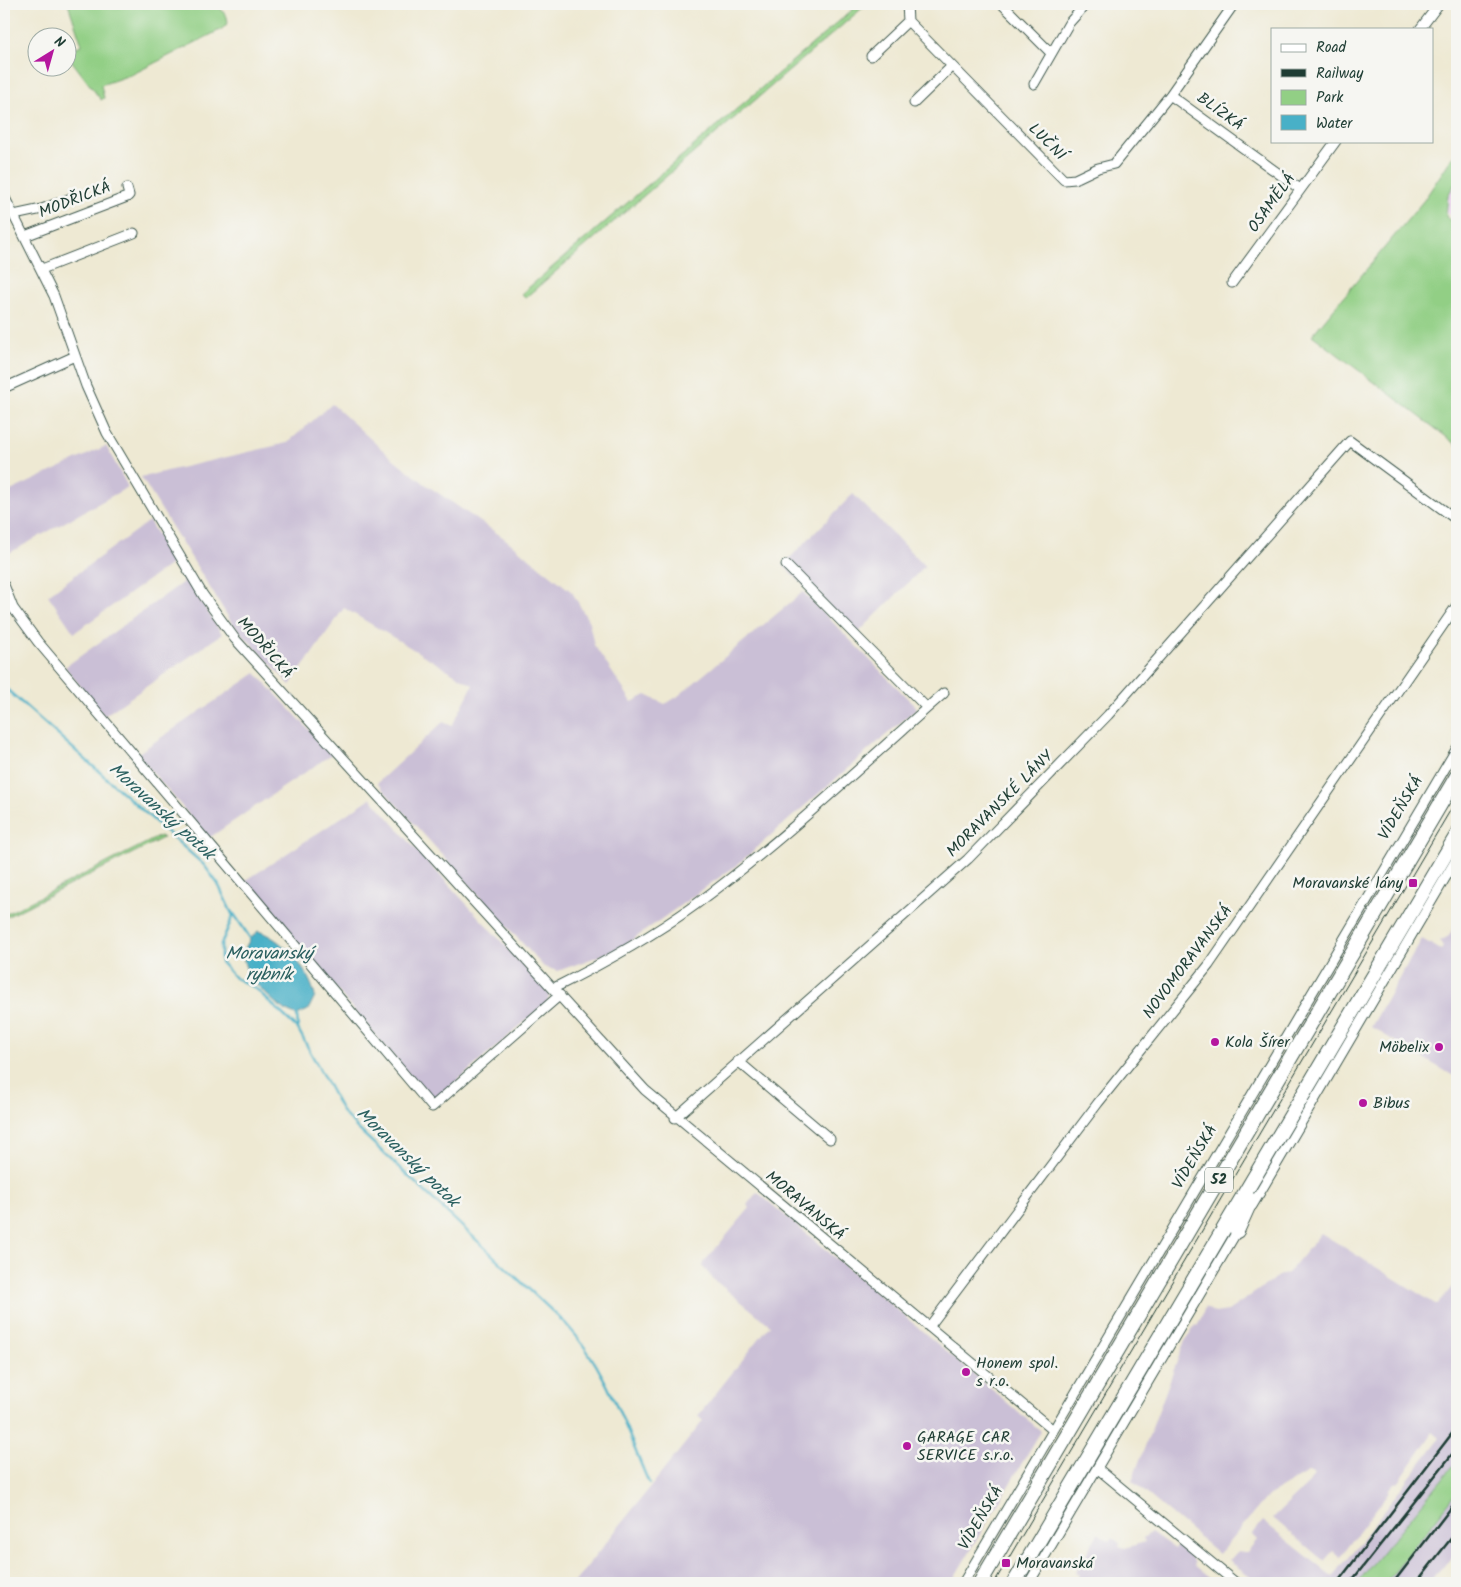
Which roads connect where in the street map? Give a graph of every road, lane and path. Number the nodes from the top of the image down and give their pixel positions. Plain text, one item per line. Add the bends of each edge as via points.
1 (907, 4) edge
2 (1002, 4) edge
3 (1086, 4) edge
4 (1234, 4) edge
5 (1439, 4) edge
6 (908, 21) junction
7 (1421, 28) edge
8 (1050, 52) junction
9 (872, 56) dead end
10 (951, 68) junction
11 (1034, 84) dead end
12 (1170, 95) junction
13 (914, 104) dead end
14 (1335, 142) edge
15 (127, 188) dead end
16 (1300, 189) junction
17 (4, 196) edge
18 (74, 197) dead end
19 (7, 208) edge
20 (14, 216) junction
21 (134, 233) dead end
22 (25, 236) junction
23 (42, 269) junction
24 (1232, 283) dead end
25 (75, 356) junction
26 (4, 388) edge
27 (1457, 520) edge
28 (786, 565) dead end
29 (4, 585) edge
30 (1457, 605) edge
31 (944, 693) dead end
32 (927, 708) junction
33 (1457, 748) edge
34 (1457, 776) edge
35 (1457, 836) edge
36 (1457, 858) edge
37 (557, 992) junction
38 (738, 1061) junction
39 (1309, 1089) junction
40 (675, 1118) junction
41 (830, 1139) dead end
42 (1237, 1231) junction
43 (928, 1327) junction
44 (1053, 1430) junction
45 (1097, 1468) junction
46 (962, 1583) edge
47 (980, 1583) edge
48 (1014, 1583) edge
49 (1029, 1583) edge
50 (1236, 1583) edge

1 - 6 street
2 - 8 street
3 - 8 street
4 - 12 street
5 - 7 street
6 - 9 street
6 - 10 street, LUČNÍ
8 - 11 street
10 - 12 street, LUČNÍ via 1064,180 1114,164
10 - 13 street
12 - 16 street, BLÍZKÁ
14 - 16 street, OSAMĚLÁ
15 - 22 street, MODŘICKÁ via 127,197
16 - 24 street, OSAMĚLÁ
17 - 19 street, MODŘICKÁ
18 - 20 street, MODŘICKÁ
19 - 20 street, MODŘICKÁ
20 - 22 street, MODŘICKÁ
21 - 23 street
22 - 23 street, MODŘICKÁ
23 - 25 street, MODŘICKÁ
25 - 26 street
25 - 37 street, MODŘICKÁ via 107,433 203,595 236,639
27 - 38 street, MORAVANSKÉ LÁNY via 1350,441 1108,715 968,859
28 - 32 street
29 - 37 street via 13,608 38,642 432,1107 487,1061
30 - 43 street, NOVOMORAVANSKÁ via 1209,965
31 - 32 street
32 - 37 street via 813,809 694,906
33 - 44 street, VÍDEŇSKÁ
34 - 47 highway, VÍDEŇSKÁ / 52
35 - 39 highway, 52
36 - 42 street
37 - 40 street, MORAVANSKÁ via 645,1090
38 - 40 street, MORAVANSKÉ LÁNY
38 - 41 street
39 - 42 highway
39 - 48 highway, 52
40 - 43 street, MORAVANSKÁ
42 - 45 street
43 - 44 street, MORAVANSKÁ
44 - 46 street, VÍDEŇSKÁ
45 - 49 street
45 - 50 street

